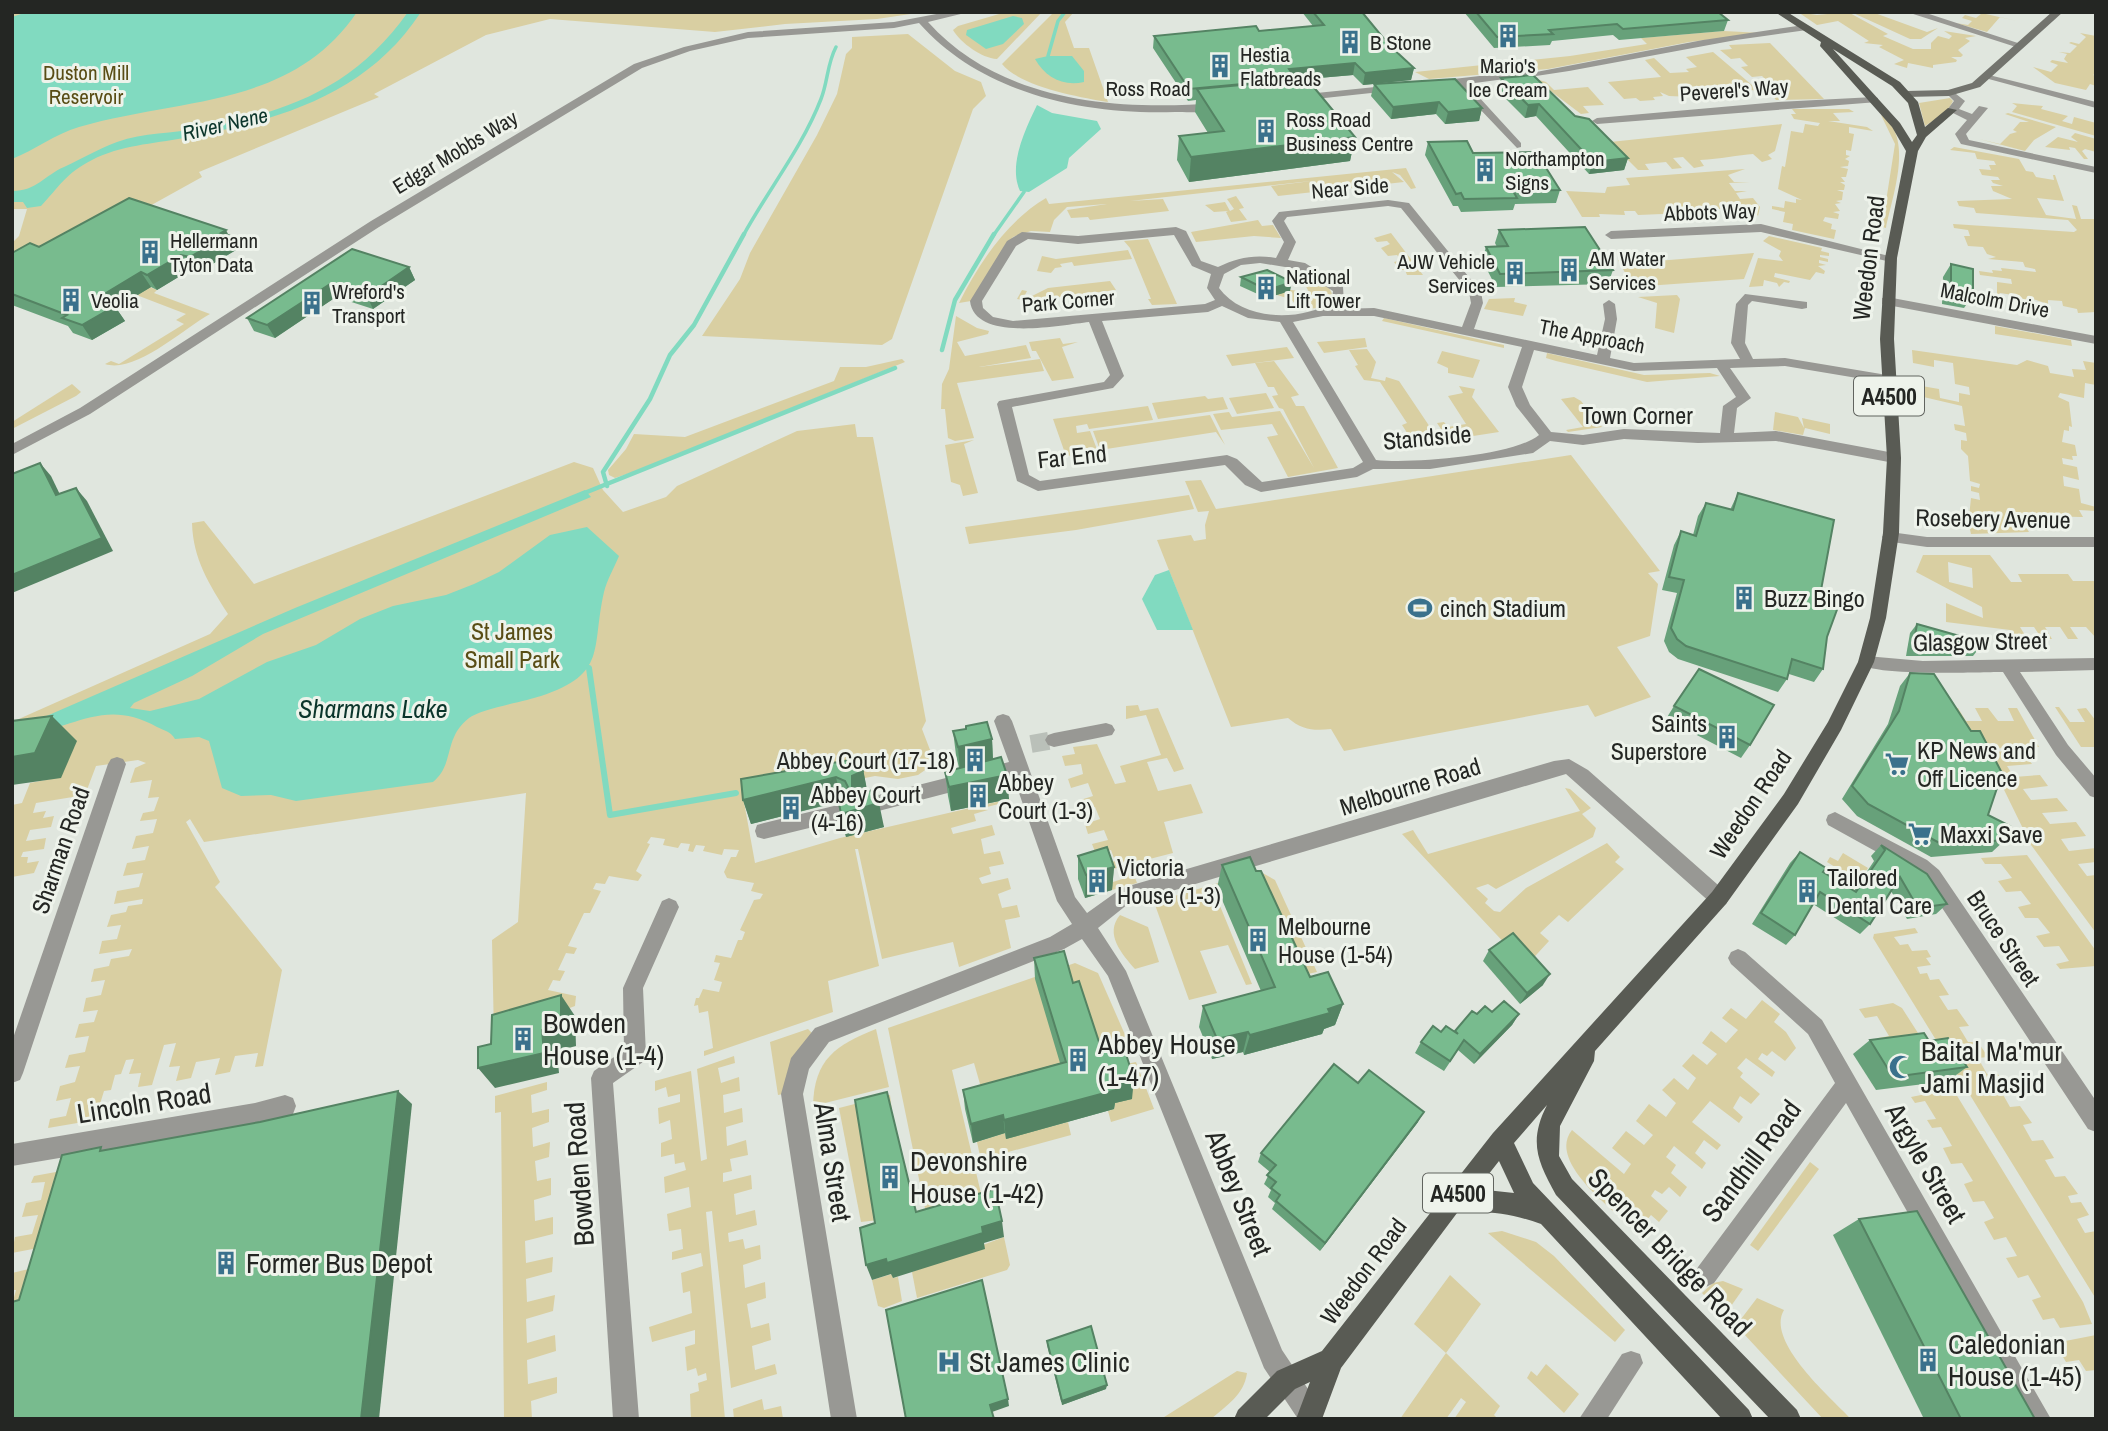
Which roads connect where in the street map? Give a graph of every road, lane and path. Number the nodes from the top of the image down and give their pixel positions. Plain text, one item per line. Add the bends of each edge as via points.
1 (964, 12) edge
2 (1780, 12) edge
3 (1912, 12) edge
4 (2058, 12) edge
5 (922, 21) junction
6 (1804, 28) junction
7 (1816, 37) junction
8 (2019, 45) junction
9 (1843, 65) junction
10 (1869, 65) junction
11 (1535, 73) edge
12 (1523, 74) edge
13 (1989, 76) junction
14 (1460, 82) junction
15 (1419, 86) edge
16 (1406, 87) edge
17 (1895, 95) junction
18 (1289, 98) edge
19 (1953, 99) junction
20 (1224, 105) edge
21 (2096, 105) edge
22 (1983, 108) dead end
23 (1973, 119) junction
24 (1597, 121) dead end
25 (1922, 135) junction
26 (1517, 145) dead end
27 (1912, 151) junction
28 (2096, 170) edge
29 (1611, 235) dead end
30 (1891, 258) junction
31 (1281, 261) junction
32 (1219, 272) junction
33 (1339, 290) junction
34 (1888, 301) junction
35 (1221, 302) junction
36 (1609, 304) dead end
37 (1802, 305) dead end
38 (1371, 312) junction
39 (1325, 313) junction
40 (1094, 318) junction
41 (1285, 319) junction
42 (1467, 331) junction
43 (2096, 340) edge
44 (1529, 345) junction
45 (1603, 361) junction
46 (1748, 362) junction
47 (1722, 366) junction
48 (1887, 379) junction
49 (1547, 436) junction
50 (1727, 436) junction
51 (12, 450) edge
52 (1894, 458) junction
53 (1371, 464) junction
54 (1890, 537) junction
55 (2096, 542) edge
56 (1866, 662) junction
57 (2096, 664) edge
58 (2007, 665) junction
59 (1003, 721) dead end
60 (1106, 730) dead end
61 (1054, 740) tunnel mouth
62 (1022, 753) junction
63 (117, 764) dead end
64 (2096, 792) edge
65 (867, 806) edge
66 (842, 812) edge
67 (1835, 820) dead end
68 (764, 831) dead end
69 (1719, 898) junction
70 (669, 907) dead end
71 (1083, 928) junction
72 (1738, 957) dead end
73 (1596, 1035) junction
74 (12, 1073) edge
75 (1847, 1084) junction
76 (285, 1106) dead end
77 (2096, 1121) edge
78 (1501, 1140) junction
79 (12, 1155) edge
80 (1451, 1202) junction
81 (1548, 1215) junction
82 (1706, 1275) dead end
83 (1331, 1360) junction
84 (1631, 1363) dead end
85 (1286, 1380) junction
86 (1310, 1418) edge
87 (626, 1419) edge
88 (844, 1419) edge
89 (1247, 1419) edge
90 (1592, 1419) edge
91 (1740, 1419) edge
92 (1788, 1419) edge
93 (2038, 1419) edge

1 - 5 street, Edgar Mobbs Way
2 - 6 main road
3 - 8 street
4 - 8 street
5 - 20 street, Ross Road via 953,53 1045,97 1125,110
5 - 51 street, Edgar Mobbs Way via 748,35 687,48 627,71 375,224 85,411
6 - 7 main road
6 - 11 street via 1696,42
7 - 9 main road
7 - 10 main road
8 - 13 street
9 - 10 main road
9 - 17 main road via 1856,80
10 - 17 street
10 - 17 main road
12 - 14 street
13 - 19 street via 1976,85 1976,91
13 - 21 street
14 - 15 street
14 - 26 street
16 - 18 street
17 - 19 street
17 - 24 street, Peverel's Way
17 - 25 main road
17 - 27 main road
17 - 27 main road via 1896,125
19 - 23 street
19 - 25 main road, Weedon Road
22 - 23 street
23 - 28 street via 1960,134 1965,142
25 - 27 main road, Weedon Road
27 - 30 main road, Weedon Road / A4500
29 - 30 street, Abbots Way via 1761,228
30 - 34 main road, Weedon Road / A4500
31 - 32 street, The Approach via 1247,260
31 - 33 street, The Approach via 1313,272
31 - 42 street, Near Side via 1290,242 1278,221 1283,214 1388,202 1405,205 1475,292 1477,303
32 - 35 street via 1213,289
32 - 40 street, Park Corner via 1196,263 1177,231 1078,240 1036,234 1011,244 976,301 981,315 1013,325
33 - 38 street, The Approach
33 - 39 street via 1338,304
34 - 43 street, Malcolm Drive
34 - 48 main road, Weedon Road / A4500
35 - 40 street, Park Corner via 1208,308
35 - 41 street, The Approach via 1249,314
36 - 45 street via 1611,319
37 - 46 street via 1762,297 1749,297 1742,304 1738,343
38 - 39 street, The Approach
38 - 42 street, The Approach
39 - 41 street, The Approach
40 - 53 street, Far End via 1117,376 1114,381 1004,404 1022,478 1028,484 1227,460 1234,462 1251,485 1261,487 1357,472
41 - 53 street, Standside
42 - 44 street, The Approach
44 - 45 street, The Approach
44 - 49 street via 1515,387 1523,406
45 - 47 street, The Approach via 1654,369
46 - 47 street, The Approach
46 - 48 street, The Approach via 1785,362
47 - 50 street, Town Corner via 1744,398 1730,406
48 - 52 main road, Weedon Road / A4500
49 - 50 street, Town Corner via 1583,440 1624,434
49 - 53 street, Standside via 1533,448 1416,465
50 - 52 street, Town Corner via 1776,436
52 - 54 main road, Weedon Road / A4500
54 - 55 street, Rosebery Avenue via 1927,542
54 - 56 main road, Weedon Road / A4500
56 - 58 street, Glasgow Street via 1923,667
56 - 69 main road, Weedon Road / A4500 via 1791,799
57 - 58 street, Glasgow Street
58 - 64 street via 2062,750
59 - 62 street, Abbey Street
60 - 61 street
62 - 65 street via 944,784
62 - 71 street, Abbey Street via 1064,892
63 - 74 street, Sharman Road
66 - 68 street
67 - 77 street, Bruce Street via 1932,876
69 - 71 street, Melbourne Road via 1569,766 1122,897
69 - 73 main road, Weedon Road / A4500
70 - 87 street, Bowden Road via 633,988 635,1055 602,1078
71 - 85 street, Abbey Street via 1116,971 1273,1359
71 - 88 street, Alma Street via 1058,943 822,1034 799,1065 792,1094
72 - 75 street, Argyle Street via 1815,1027
73 - 78 main road, Weedon Road / A4500
73 - 92 main road, Spencer Bridge Road via 1549,1125 1548,1158 1564,1187
75 - 82 street, Sandhill Road
75 - 93 street, Argyle Street
76 - 79 street, Lincoln Road
78 - 80 main road, Weedon Road / A4500
78 - 81 main road via 1525,1191
80 - 81 main road via 1510,1201
80 - 83 main road, Weedon Road / A4500
81 - 91 main road
83 - 85 main road, Weedon Road
83 - 86 main road, Weedon Road
84 - 90 street
85 - 86 street, Abbey Street
85 - 89 main road, Weedon Road

